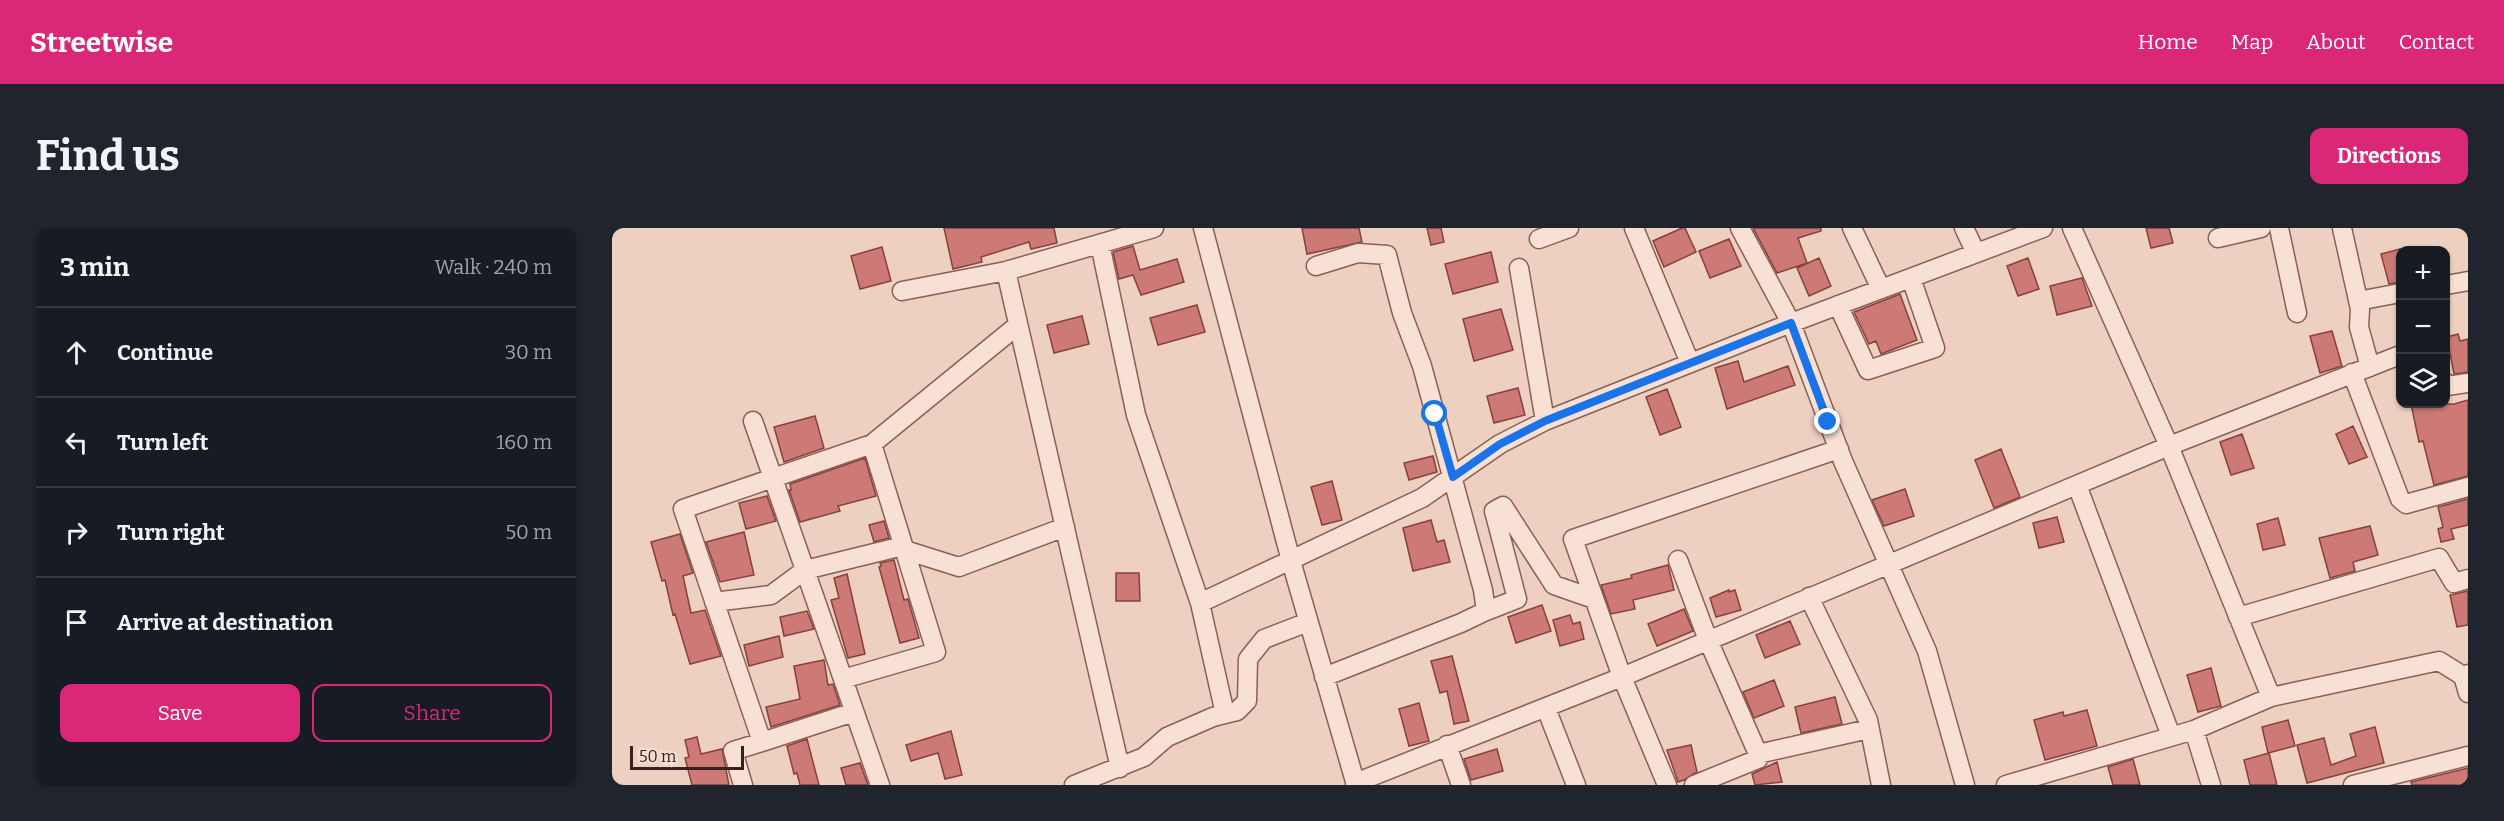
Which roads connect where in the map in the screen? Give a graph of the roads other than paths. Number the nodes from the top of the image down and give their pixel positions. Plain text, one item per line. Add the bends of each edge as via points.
1 (1154, 228) edge
2 (1203, 228) edge
3 (1569, 228) edge
4 (1634, 228) edge
5 (1740, 228) edge
6 (1852, 228) edge
7 (1964, 228) edge
8 (2043, 228) edge
9 (2072, 228) edge
10 (2261, 228) edge
11 (2279, 228) edge
12 (2342, 228) edge
13 (2217, 238) dead end
14 (1539, 239) dead end
15 (1100, 244) junction
16 (1976, 254) junction
17 (1316, 266) dead end
18 (1519, 268) dead end
19 (1006, 271) junction
20 (1911, 278) junction
21 (2468, 282) edge
22 (2450, 284) edge
23 (1881, 289) junction
24 (902, 291) dead end
25 (2396, 294) edge
26 (2358, 301) junction
27 (1838, 305) junction
28 (2297, 313) dead end
29 (1791, 323) junction
30 (1018, 325) junction
31 (2396, 357) edge
32 (1690, 363) junction
33 (2370, 367) junction
34 (2352, 373) junction
35 (2468, 382) edge
36 (2450, 385) edge
37 (753, 421) dead end
38 (1545, 421) junction
39 (872, 444) junction
40 (2169, 446) junction
41 (1839, 449) junction
42 (1453, 477) junction
43 (773, 479) junction
44 (2077, 485) junction
45 (2468, 487) edge
46 (1065, 527) junction
47 (904, 548) junction
48 (1678, 560) dead end
49 (1291, 561) junction
50 (1890, 563) junction
51 (805, 570) junction
52 (2468, 579) edge
53 (1809, 597) junction
54 (1594, 599) junction
55 (714, 602) junction
56 (1200, 603) junction
57 (1484, 612) junction
58 (2238, 617) junction
59 (1308, 622) junction
60 (1708, 640) junction
61 (1622, 676) junction
62 (1324, 677) junction
63 (843, 679) junction
64 (2466, 681) edge
65 (2271, 697) junction
66 (1546, 708) junction
67 (854, 712) junction
68 (1225, 714) junction
69 (1869, 729) junction
70 (2194, 730) junction
71 (2171, 736) junction
72 (762, 742) junction
73 (1447, 746) junction
74 (1758, 754) junction
75 (2468, 756) edge
76 (1120, 768) junction
77 (1355, 784) edge
78 (742, 785) edge
79 (880, 785) edge
80 (1074, 785) edge
81 (1461, 785) edge
82 (1576, 785) edge
83 (1667, 785) edge
84 (1694, 785) edge
85 (1881, 785) edge
86 (1965, 785) edge
87 (2006, 785) edge
88 (2211, 785) edge
89 (2353, 785) edge

1 - 15 street
2 - 49 street
3 - 14 street
4 - 32 street
5 - 29 street
6 - 23 street
7 - 16 street
8 - 16 street
9 - 40 street
10 - 13 street
11 - 28 street
12 - 26 street
15 - 19 street
15 - 56 street via 1136,415
16 - 20 street
17 - 42 street via 1358,254 1387,255
18 - 38 street
19 - 24 street
19 - 30 street
20 - 23 street
20 - 27 street via 1935,348 1868,370
21 - 22 street
23 - 27 street
25 - 26 street
26 - 33 street via 2359,327
27 - 29 street
29 - 32 street
29 - 41 street
30 - 39 street
30 - 46 street
31 - 33 street
32 - 38 street
33 - 34 street
34 - 40 street
34 - 45 street via 2400,499 2406,504
35 - 36 street
37 - 43 street
38 - 42 street via 1500,444
39 - 43 street
39 - 47 street
40 - 44 street
40 - 58 street
41 - 50 street
41 - 54 street via 1573,539
42 - 49 street via 1422,498
42 - 57 street via 1483,590
43 - 51 street
43 - 55 street via 683,509
44 - 50 street
44 - 71 street
46 - 47 street via 958,567
46 - 76 street
47 - 51 street
47 - 63 street via 936,652
48 - 60 street
49 - 56 street
49 - 59 street
50 - 53 street
50 - 86 street via 1927,651
51 - 55 street via 771,595
51 - 63 street
52 - 58 street via 2454,582 2439,558
53 - 60 street
53 - 69 street
54 - 57 street via 1554,585 1503,506 1494,511 1517,599
54 - 61 street
55 - 72 street
56 - 68 street
57 - 62 street
58 - 65 street
59 - 62 street
59 - 68 street via 1264,639 1248,659 1247,701 1237,711
60 - 61 street
60 - 74 street
61 - 66 street
61 - 83 street
62 - 77 street
63 - 67 street
64 - 65 street via 2439,661
65 - 70 street
66 - 73 street
66 - 82 street
67 - 72 street
67 - 79 street
68 - 76 street via 1167,737 1144,757
69 - 74 street
69 - 85 street
70 - 71 street
70 - 88 street
71 - 87 street
72 - 78 street via 733,751
73 - 77 street
73 - 81 street
74 - 84 street via 1758,759
75 - 89 street
76 - 80 street

